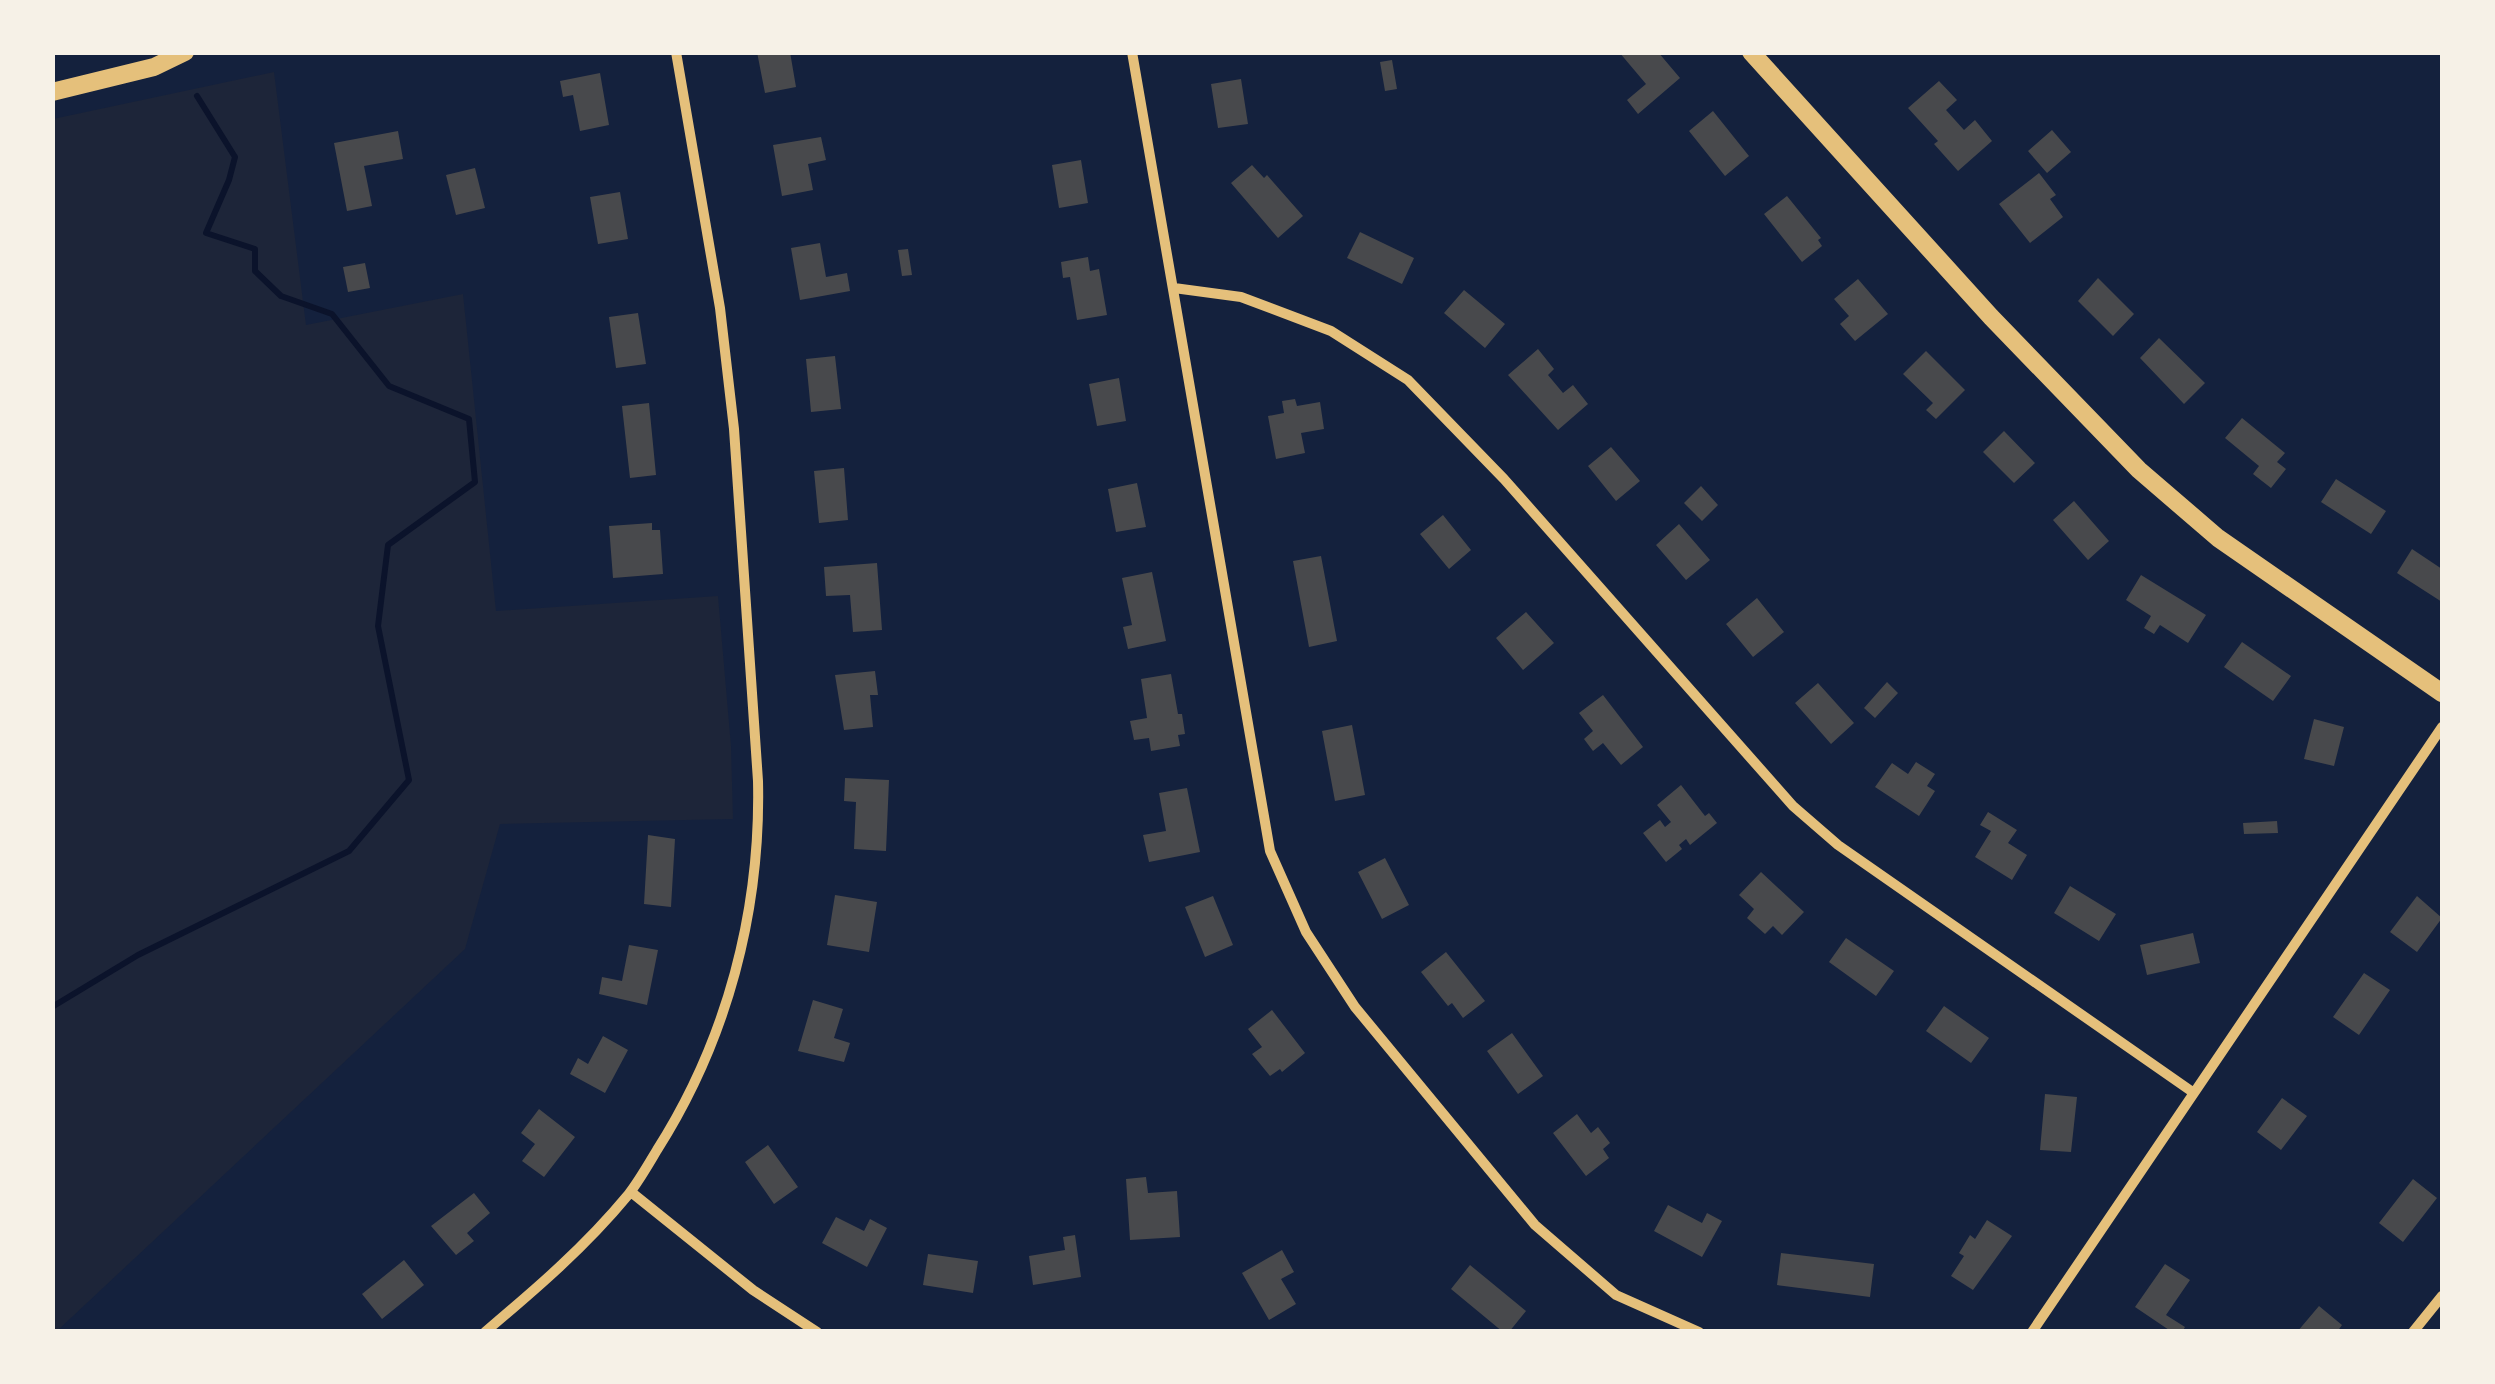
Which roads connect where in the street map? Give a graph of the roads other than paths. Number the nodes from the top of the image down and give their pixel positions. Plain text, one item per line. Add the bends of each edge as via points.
1 (185, 52) edge
2 (676, 52) edge
3 (1132, 52) edge
4 (1751, 52) edge
5 (52, 92) edge
6 (1174, 288) junction
7 (2442, 693) edge
8 (2442, 727) edge
9 (2194, 1092) junction
10 (630, 1192) junction
11 (2442, 1296) edge
12 (485, 1332) edge
13 (816, 1332) edge
14 (1699, 1332) edge
15 (2032, 1332) edge
16 (2413, 1332) edge

1 - 5 street via 154,67
2 - 10 street via 734,429 759,815 738,970 684,1108
3 - 6 street
4 - 7 street via 2138,470 2218,538
6 - 9 street via 1240,297 1331,330 1408,380 1504,478 1793,806 1838,846
6 - 14 street via 1270,850 1306,932 1355,1007 1535,1225 1616,1296
8 - 9 street
9 - 15 street
10 - 12 street via 561,1269
10 - 13 street
11 - 16 street

